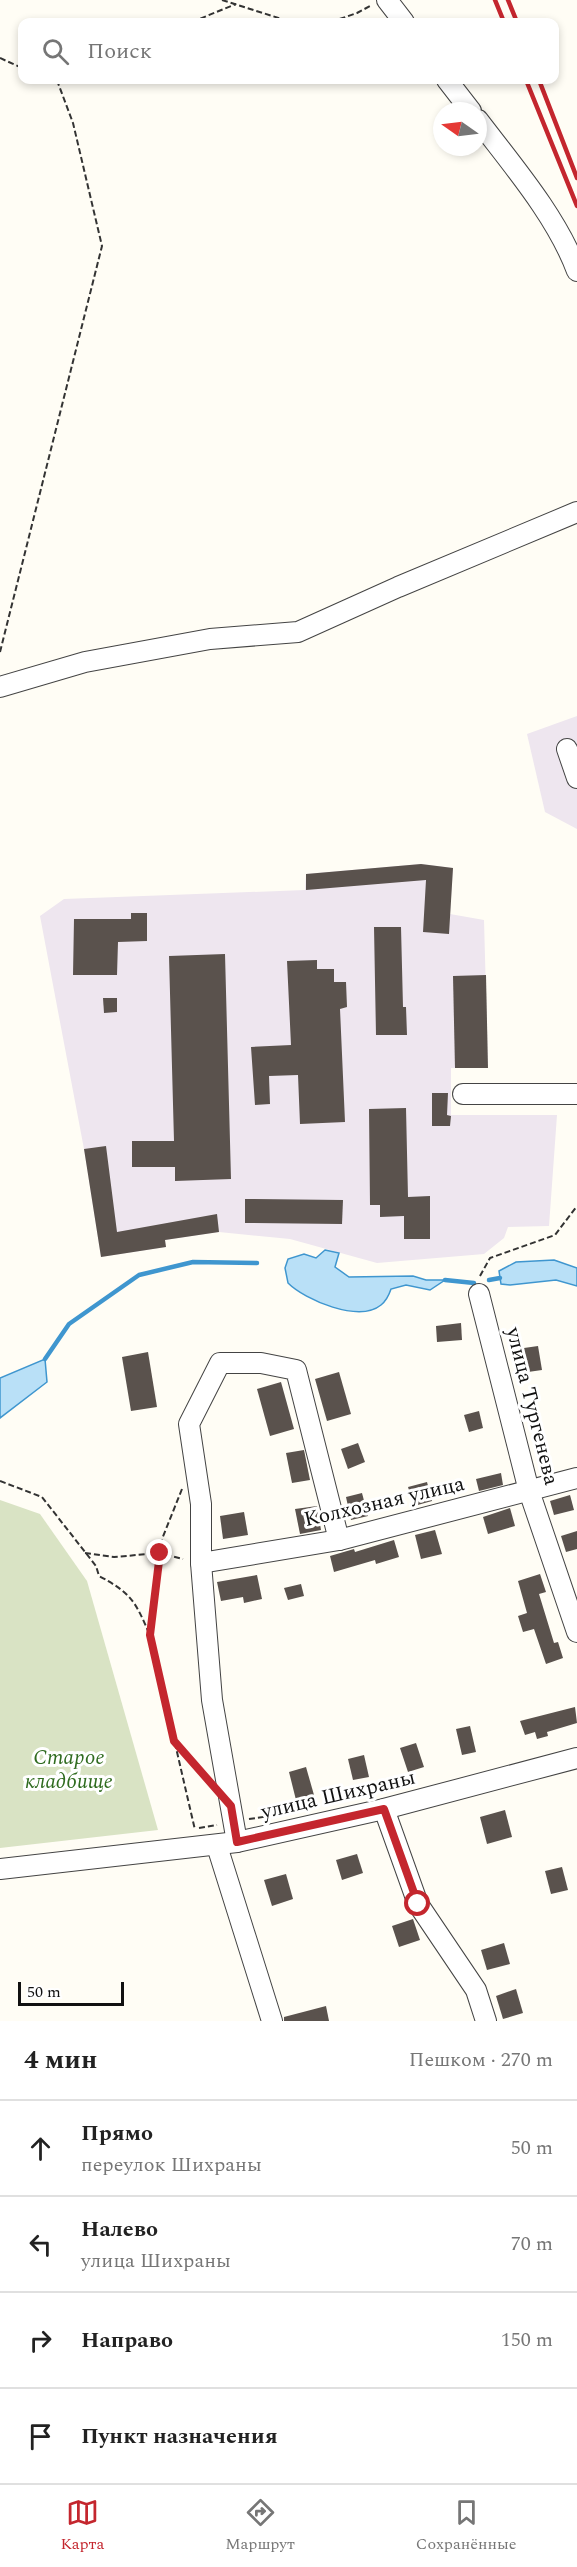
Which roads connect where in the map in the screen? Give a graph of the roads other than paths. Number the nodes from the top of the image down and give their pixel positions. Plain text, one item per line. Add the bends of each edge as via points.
1 (380, 2) edge
2 (399, 18) edge
3 (450, 84) edge
4 (464, 102) edge
5 (487, 132) edge
6 (577, 271) edge
7 (577, 512) edge
8 (0, 687) edge
9 (567, 749) dead end
10 (577, 778) edge
11 (463, 1094) dead end
12 (577, 1095) edge
13 (479, 1294) road end
14 (577, 1478) edge
15 (529, 1491) junction
16 (339, 1540) junction
17 (201, 1563) junction
18 (570, 1587) edge
19 (577, 1632) edge
20 (577, 1758) edge
21 (384, 1809) junction
22 (204, 1841) junction
23 (237, 1842) junction
24 (0, 1869) edge
25 (272, 2021) edge
26 (486, 2021) edge

1 - 2 street
3 - 4 street
5 - 6 street via 569,249
7 - 8 street via 297,632 210,639 85,662
9 - 10 street
11 - 12 street
13 - 15 street, улица Тургенева
14 - 15 street, Колхозная улица
15 - 16 street, Колхозная улица
15 - 18 street, улица Тургенева
16 - 17 street, Колхозная улица
16 - 17 street via 296,1370 261,1363 220,1363 189,1424 201,1504
17 - 23 street via 212,1700
18 - 19 street, улица Тургенева
20 - 21 street, улица Шихраны
21 - 23 street, улица Шихраны
21 - 26 street via 418,1904 476,1990
22 - 23 street, улица Шихраны
22 - 24 street, улица Шихраны
22 - 25 street

